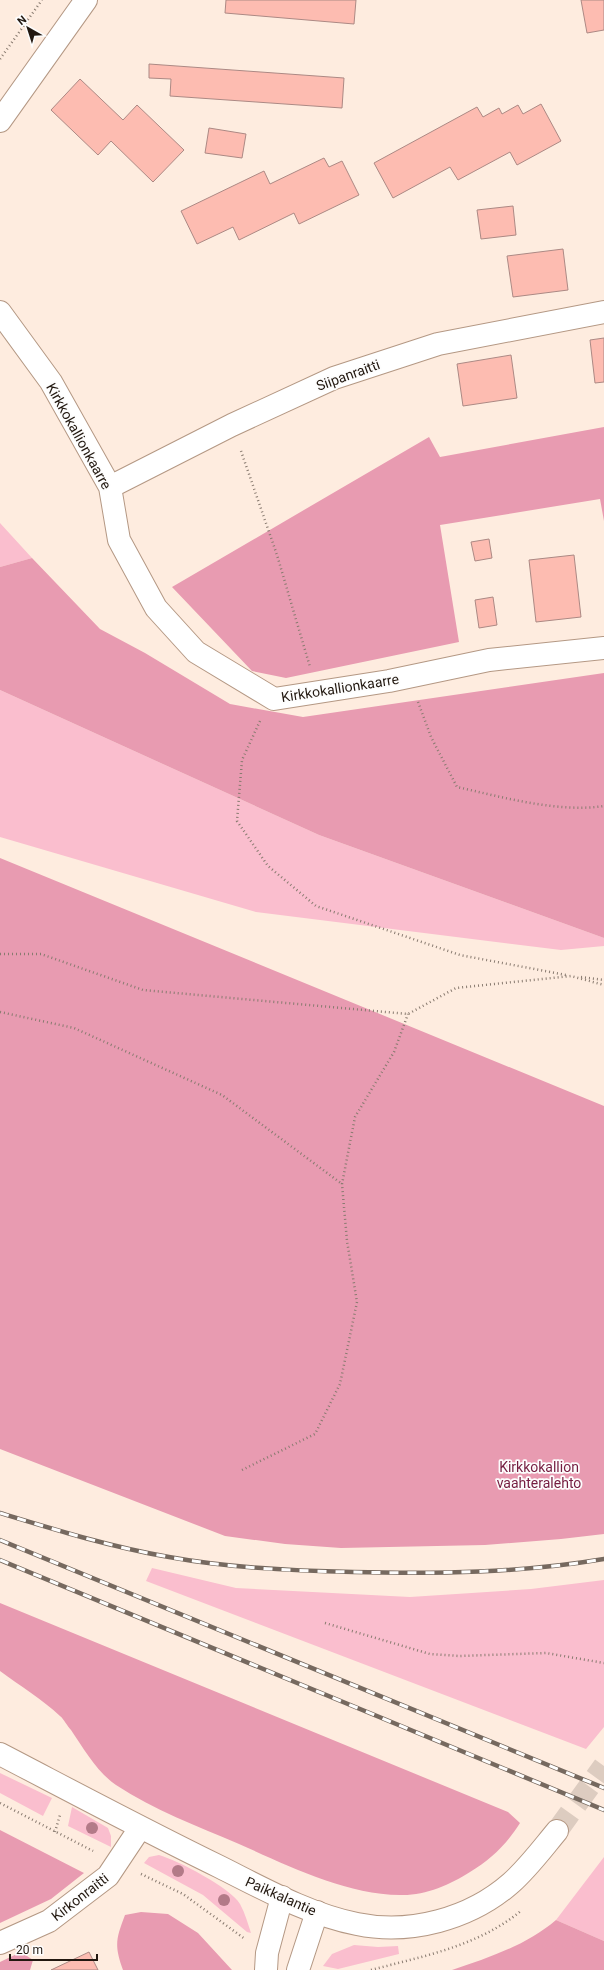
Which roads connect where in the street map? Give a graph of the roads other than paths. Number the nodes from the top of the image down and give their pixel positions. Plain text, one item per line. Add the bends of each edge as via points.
1 (86, 0) edge
2 (0, 121) edge
3 (0, 312) edge
4 (604, 312) edge
5 (110, 487) junction
6 (604, 648) edge
7 (0, 1754) edge
8 (140, 1828) junction
9 (557, 1831) tunnel mouth
10 (282, 1897) junction
11 (317, 1912) junction
12 (0, 1943) edge
13 (267, 1962) edge
14 (298, 1970) edge

1 - 2 street
3 - 5 street, Kirkkokallionkaarre via 51,382
4 - 5 street, Siipanraitti via 438,344 334,378 232,425
5 - 6 street, Kirkkokallionkaarre via 119,540 156,608 196,652 274,699 409,677 489,660
7 - 8 street, Paikkalantie
8 - 10 street, Paikkalantie
8 - 12 street, Kirkonraitti via 108,1876 50,1921
9 - 11 street, Paikkalantie via 512,1883 484,1903 453,1917 415,1925 376,1927 356,1924
10 - 11 street, Paikkalantie
10 - 13 street
11 - 14 street

